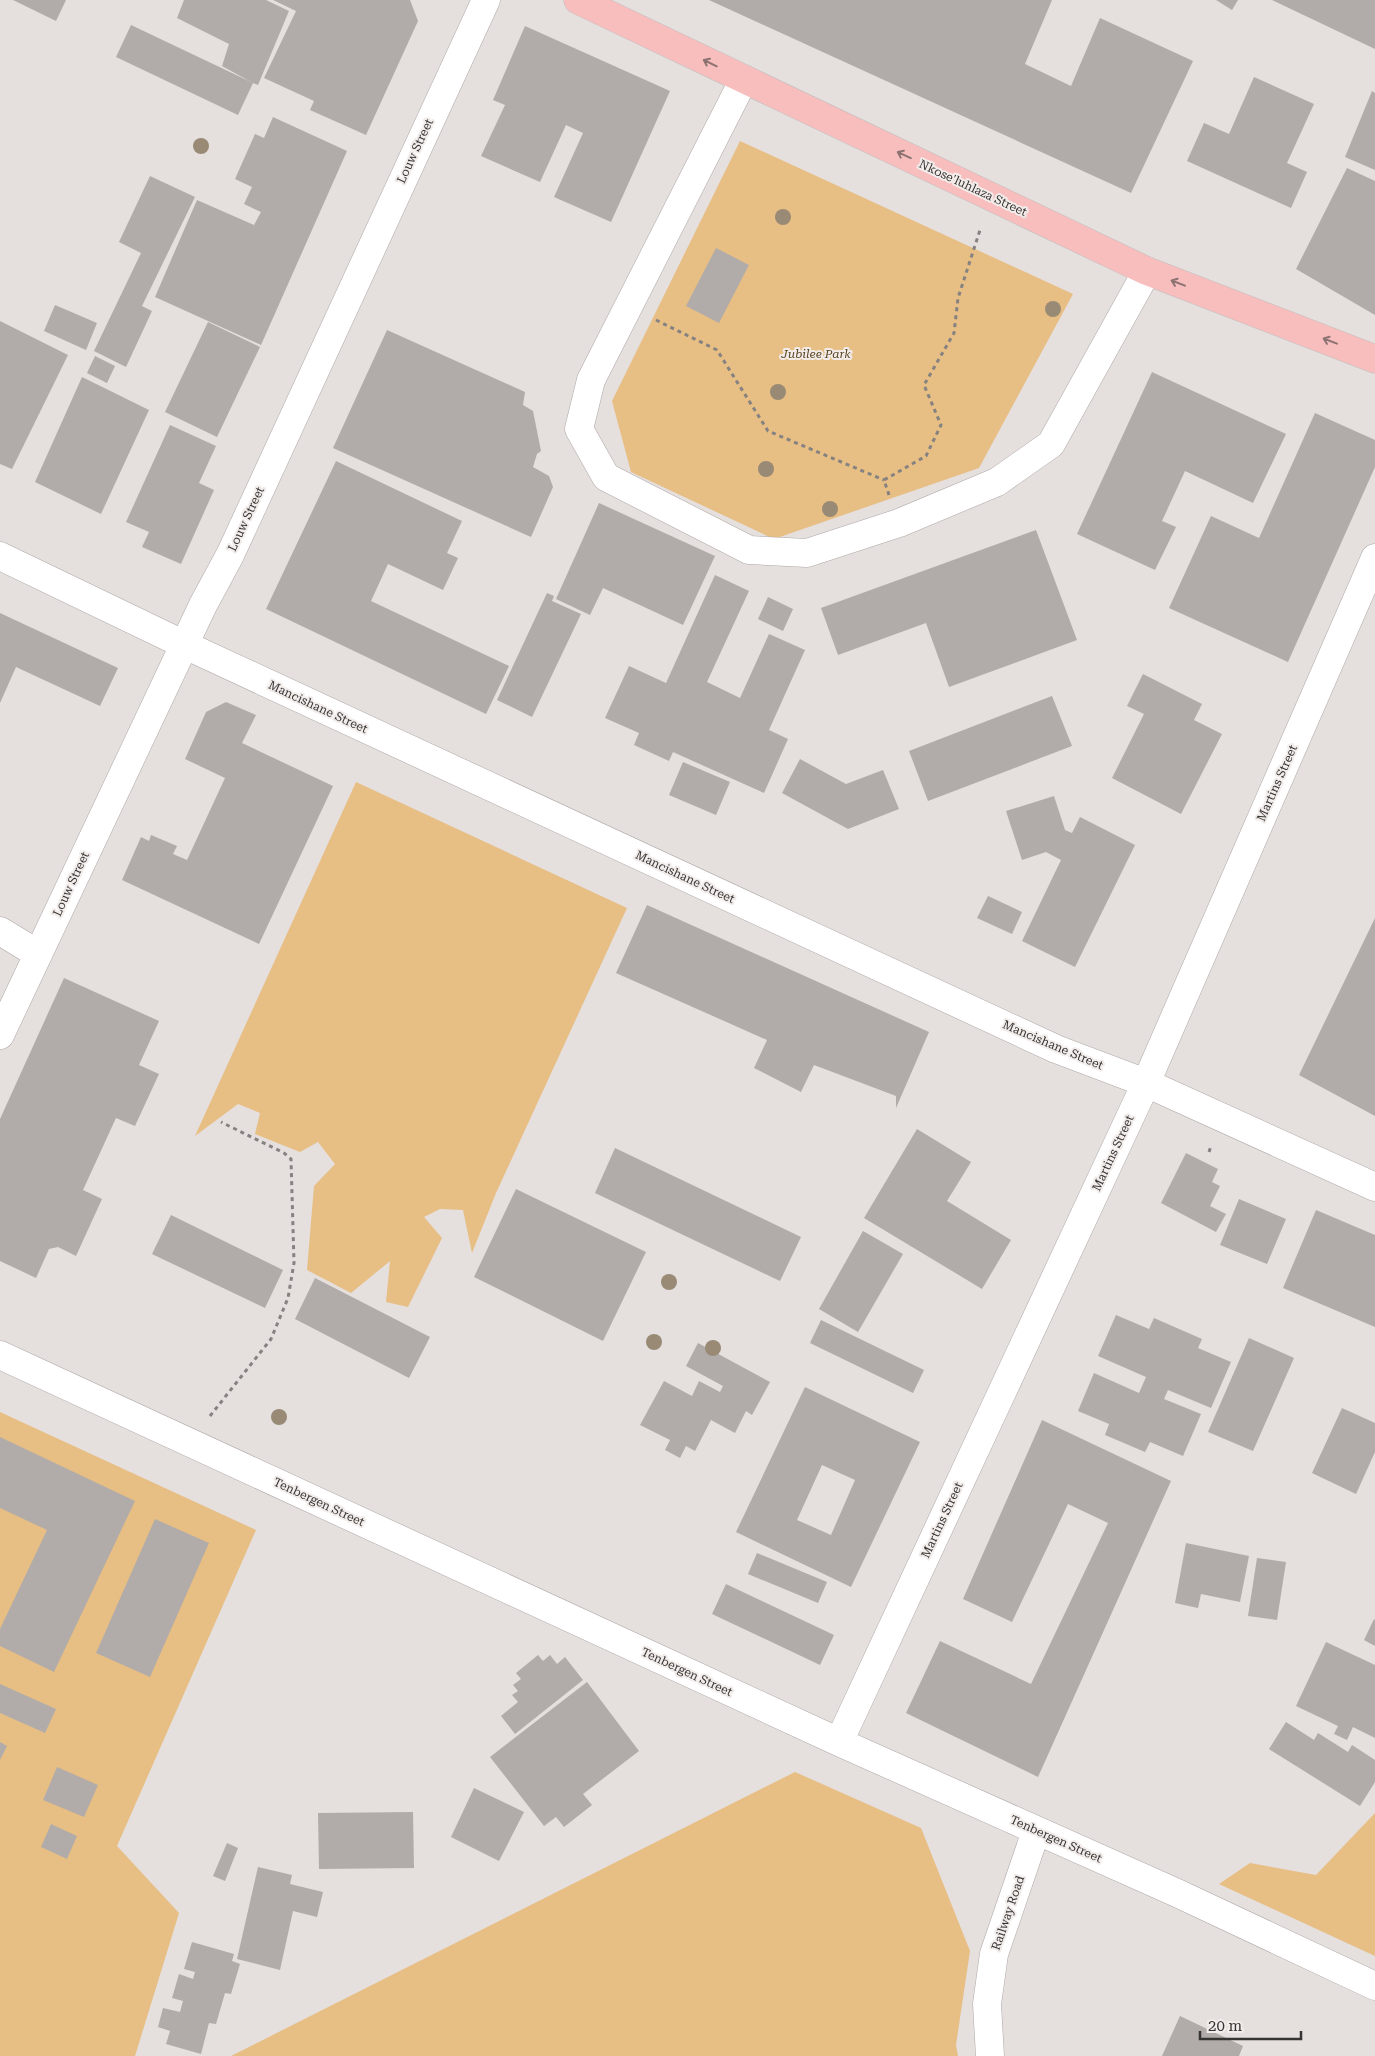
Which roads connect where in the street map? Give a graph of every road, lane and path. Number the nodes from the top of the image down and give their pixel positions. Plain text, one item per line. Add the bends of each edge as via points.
1 (486, 0) edge
2 (578, 0) edge
3 (744, 79) junction
4 (991, 196) junction
5 (1146, 271) junction
6 (629, 306) junction
7 (1375, 359) edge
8 (884, 480) junction
9 (899, 523) junction
10 (0, 556) edge
11 (1375, 558) edge
12 (185, 645) junction
13 (0, 932) edge
14 (38, 954) junction
15 (0, 1034) edge
16 (1146, 1083) junction
17 (221, 1122) dead end
18 (1375, 1187) edge
19 (0, 1355) edge
20 (189, 1442) junction
21 (839, 1742) junction
22 (1036, 1831) junction
23 (1375, 1986) edge
24 (990, 2056) edge

1 - 12 street, Louw Street via 230,555
3 -> 2 main road, Nkose'luhlaza Street
4 -> 3 main road, Nkose'luhlaza Street
3 - 6 street
4 - 5 main road, Nkose'luhlaza Street
4 - 8 path via 958,298 954,333 924,385 942,425 926,456
7 -> 5 main road, Nkose'luhlaza Street
5 - 9 street via 1051,444 997,482
6 - 8 path via 717,350 768,431
6 - 9 street via 591,380 580,429 606,477 750,550 807,554
8 - 9 path
10 - 12 street, Mancishane Street
11 - 16 street, Martins Street
12 - 14 street, Louw Street
12 - 16 street, Mancishane Street via 1056,1048
13 - 14 street
14 - 15 street, Louw Street
16 - 18 street, Mancishane Street
16 - 21 street, Martins Street
17 - 20 path via 291,1159 294,1263 288,1298 271,1339
19 - 20 street, Tenbergen Street
20 - 21 street, Tenbergen Street
21 - 22 street, Tenbergen Street
22 - 23 street, Tenbergen Street
22 - 24 street, Railway Road via 994,1954 988,2004

